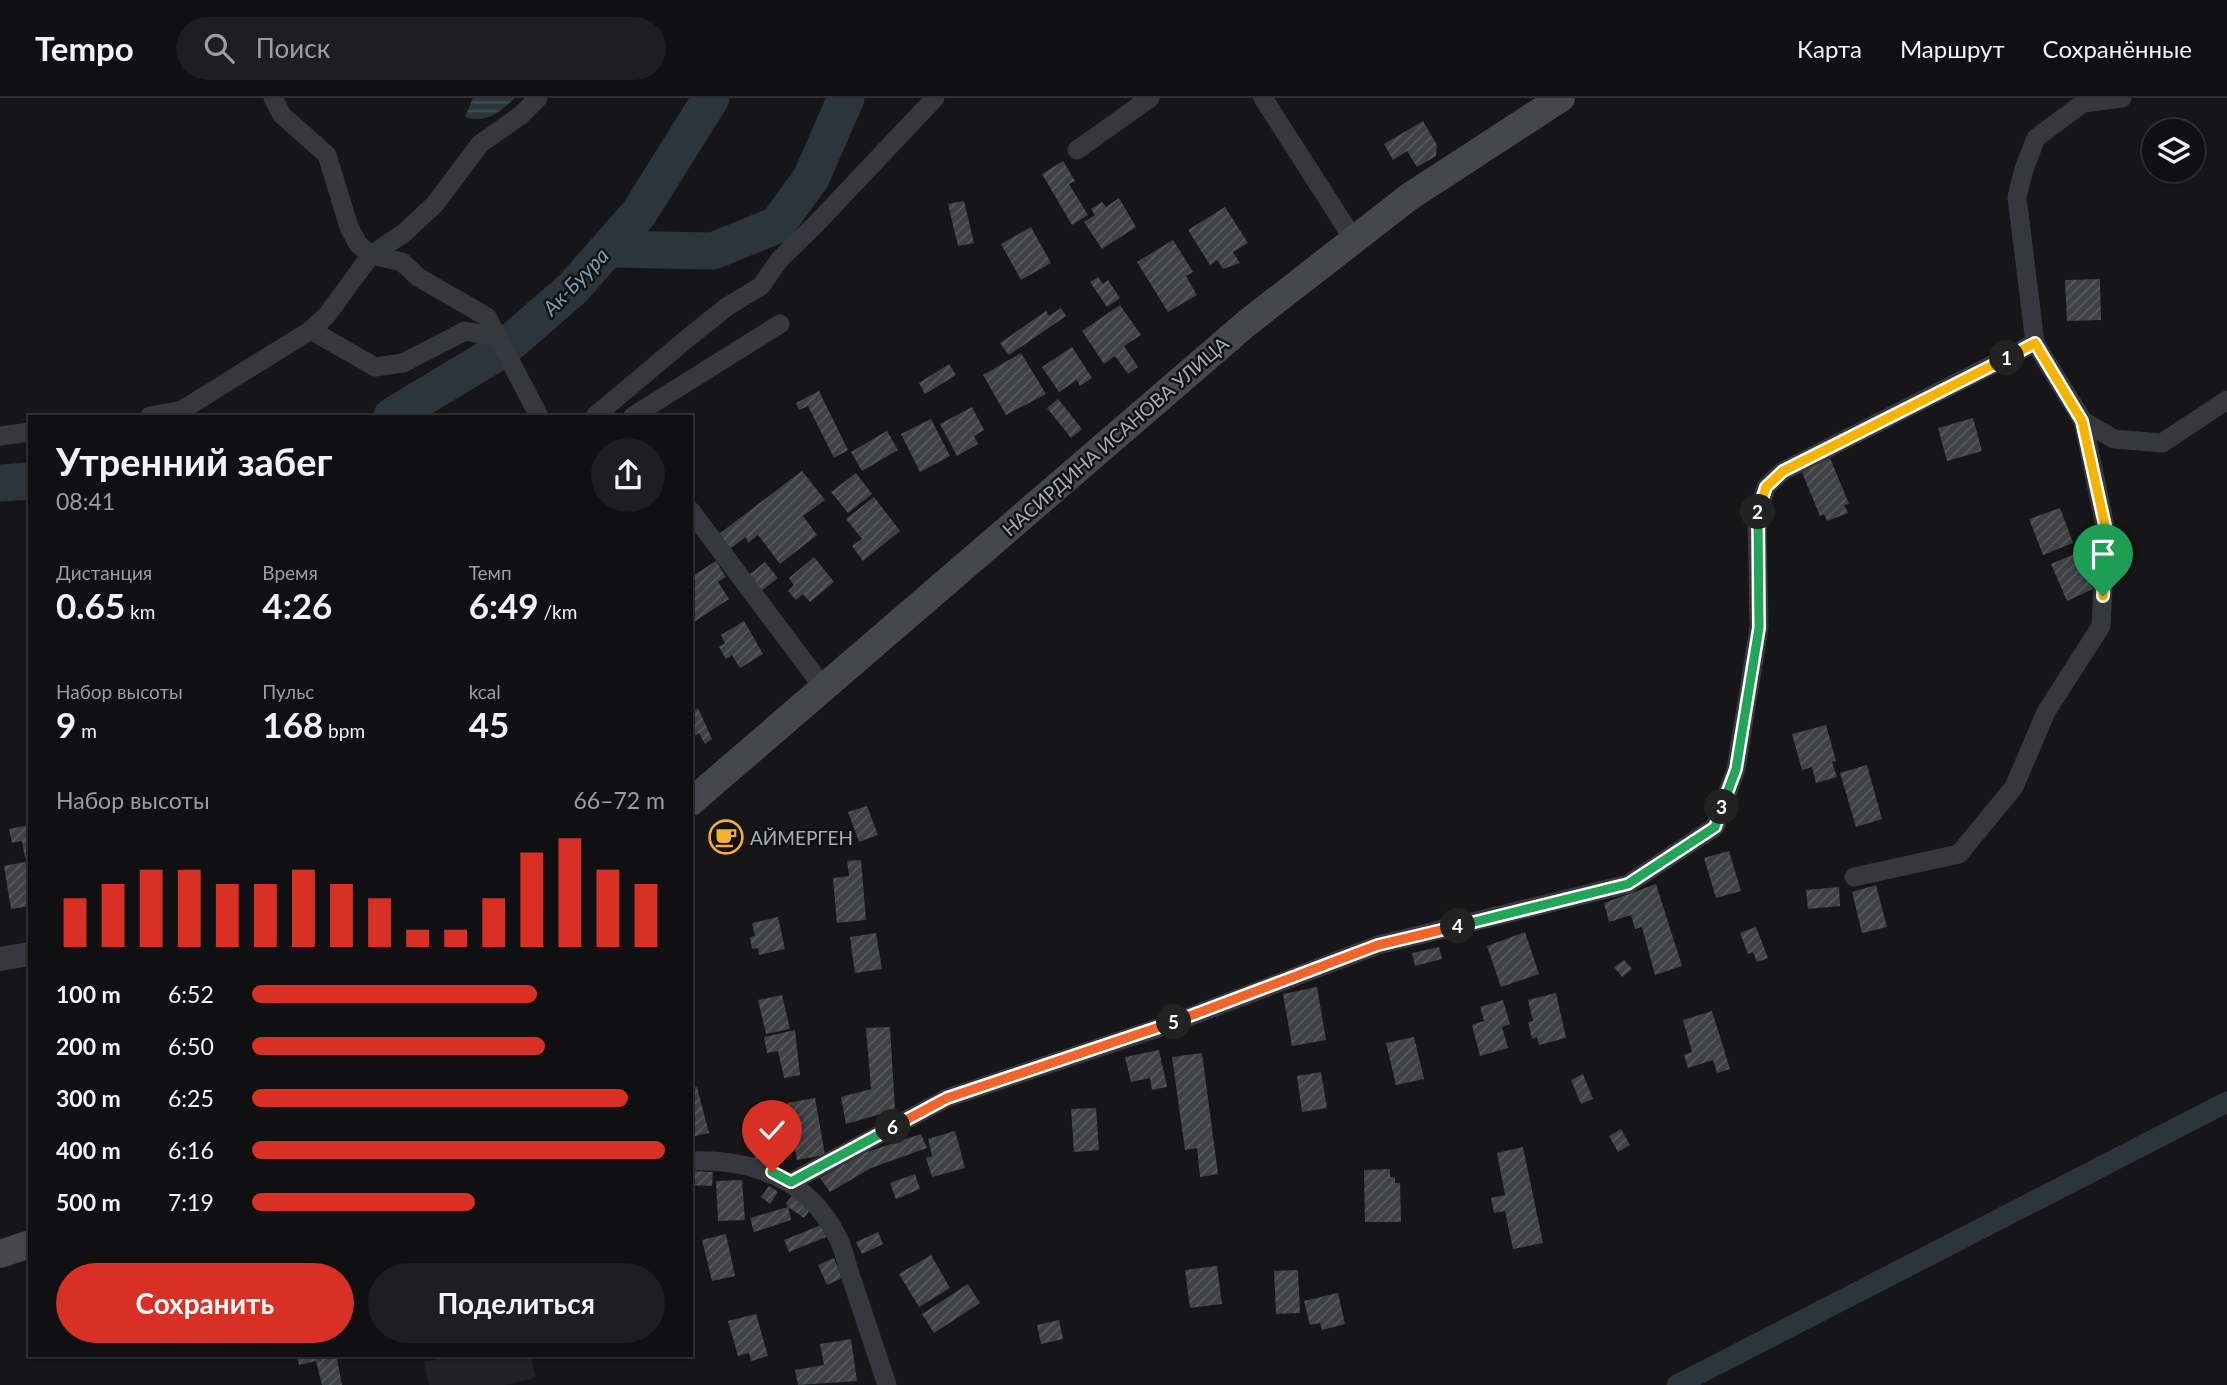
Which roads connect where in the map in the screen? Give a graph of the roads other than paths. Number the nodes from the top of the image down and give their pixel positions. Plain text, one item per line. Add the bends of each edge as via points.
1 (273, 98) edge
2 (538, 98) edge
3 (935, 98) edge
4 (1150, 98) edge
5 (1263, 98) edge
6 (1561, 98) edge
7 (2122, 98) edge
8 (1077, 150) dead end
9 (1354, 240) junction
10 (371, 255) junction
11 (780, 324) dead end
12 (311, 330) junction
13 (496, 337) junction
14 (2035, 343) junction
15 (2227, 400) edge
16 (155, 415) edge
17 (538, 415) edge
18 (596, 415) edge
19 (635, 415) edge
20 (2082, 421) junction
21 (28, 432) edge
22 (0, 436) edge
23 (693, 514) edge
24 (823, 687) junction
25 (693, 800) edge
26 (1854, 877) dead end
27 (28, 954) edge
28 (0, 959) edge
29 (693, 1161) edge
30 (791, 1182) junction
31 (28, 1245) edge
32 (0, 1254) edge
33 (887, 1385) edge

1 - 10 street via 282,115 327,155 349,227
2 - 10 street via 480,144 435,204
3 - 18 street via 779,259 761,286 708,321
4 - 8 street
5 - 9 street
6 - 9 main road, НАСИРДИНА ИСАНОВА УЛИЦА via 1409,197
7 - 14 street via 2083,103 2036,138 2024,169 2017,197
9 - 24 main road, НАСИРДИНА ИСАНОВА УЛИЦА via 1247,323
10 - 12 street
10 - 13 street via 402,262 418,277 487,317
11 - 19 street
12 - 13 street via 374,367 403,363 465,331
12 - 16 street via 182,410
13 - 17 street
14 - 20 street
14 - 30 street via 1783,471 1766,487 1757,517 1759,628 1736,769 1715,827 1628,884 1378,945 1173,1023 947,1098
15 - 20 street via 2162,443 2114,439
20 - 26 street via 2106,530 2101,626 2046,712 2014,787 1959,854
21 - 22 street
23 - 24 street
24 - 25 main road, НАСИРДИНА ИСАНОВА УЛИЦА
27 - 28 street
29 - 30 street via 752,1167
30 - 33 street via 821,1209 839,1239
31 - 32 main road

